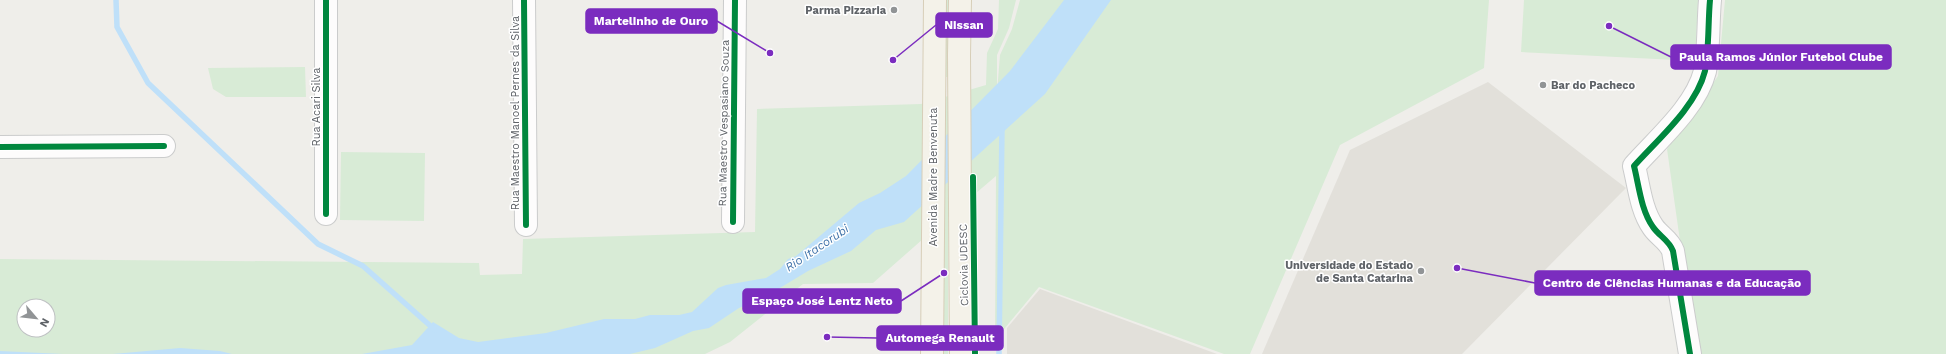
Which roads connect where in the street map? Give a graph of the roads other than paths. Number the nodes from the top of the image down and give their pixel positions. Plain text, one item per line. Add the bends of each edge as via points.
1 (326, 0) edge
2 (524, 0) edge
3 (735, 0) edge
4 (935, 0) edge
5 (960, 0) edge
6 (1710, 0) edge
7 (164, 146) dead end
8 (0, 147) edge
9 (326, 214) dead end
10 (733, 222) dead end
11 (526, 225) dead end
12 (932, 354) edge
13 (961, 354) edge
14 (1690, 354) edge

1 - 9 street, Rua Acari Silva
2 - 11 street, Rua Maestro Manoel Pernes da Silva
3 - 10 street, Rua Maestro Vespasiano Souza
4 - 12 main road, Avenida Madre Benvenuta
5 - 13 main road via 958,55
6 - 14 street via 1705,70 1697,90 1687,107 1634,166 1646,213 1653,227 1670,244 1673,251
7 - 8 street

